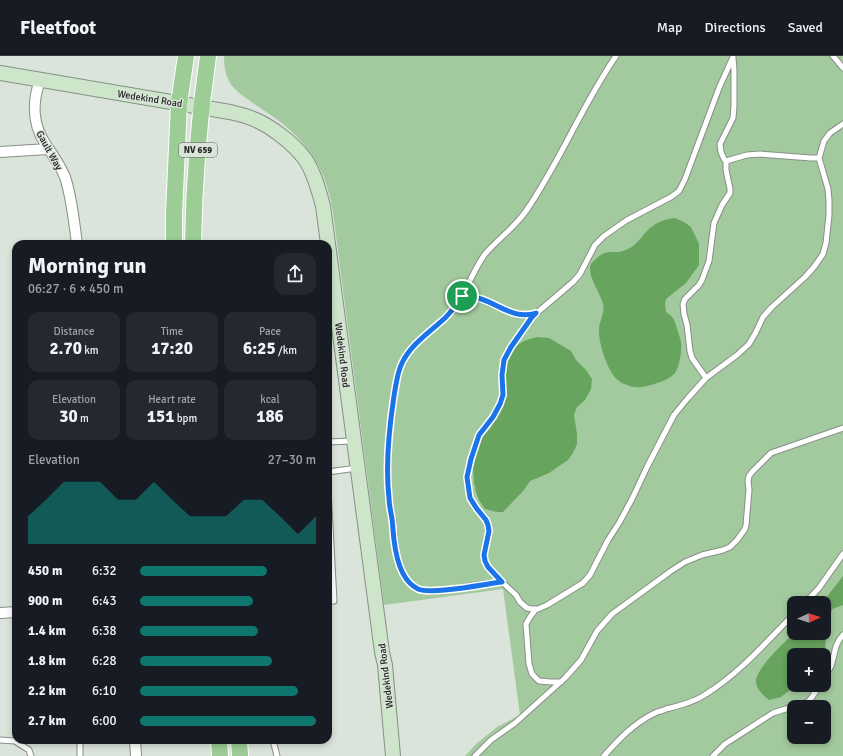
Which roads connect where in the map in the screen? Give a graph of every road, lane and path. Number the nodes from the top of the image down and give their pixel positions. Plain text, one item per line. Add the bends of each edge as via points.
1 (186, 56) edge
2 (208, 56) edge
3 (616, 56) edge
4 (733, 56) edge
5 (833, 56) edge
6 (843, 68) edge
7 (0, 73) edge
8 (40, 80) junction
9 (180, 103) junction
10 (201, 107) junction
11 (843, 124) edge
12 (48, 149) junction
13 (0, 152) edge
14 (819, 158) junction
15 (726, 161) junction
16 (76, 240) edge
17 (174, 240) edge
18 (193, 240) edge
19 (328, 240) edge
20 (332, 274) edge
21 (462, 296) junction
22 (536, 313) junction
23 (706, 378) junction
24 (843, 428) edge
25 (354, 440) junction
26 (332, 442) edge
27 (358, 468) junction
28 (332, 471) edge
29 (843, 554) edge
30 (332, 564) edge
31 (502, 582) junction
32 (812, 596) edge
33 (332, 601) edge
34 (536, 609) junction
35 (12, 612) edge
36 (0, 613) edge
37 (787, 621) edge
38 (843, 635) edge
39 (831, 663) edge
40 (561, 682) junction
41 (816, 692) edge
42 (0, 740) edge
43 (12, 741) edge
44 (20, 744) edge
45 (80, 744) edge
46 (135, 744) edge
47 (218, 744) edge
48 (239, 744) edge
49 (274, 744) edge
50 (31, 756) edge
51 (80, 756) edge
52 (136, 756) edge
53 (220, 756) edge
54 (240, 756) edge
55 (277, 756) edge
56 (393, 756) edge
57 (474, 756) edge
58 (604, 756) edge
59 (713, 756) edge

1 - 9 main road, NV 659
2 - 10 main road, NV 659
3 - 21 lane via 531,204 484,255
4 - 15 lane via 733,118 720,144
4 - 22 lane via 679,191 604,236 595,245 573,282
5 - 6 lane
7 - 8 street, Wedekind Road
8 - 9 street, Wedekind Road
8 - 12 street, Gault Way via 34,103 35,119
9 - 10 street, Wedekind Road
9 - 17 main road, NV 659
10 - 18 main road, NV 659
10 - 19 street, Wedekind Road via 251,118 265,125 295,148 305,160 317,184
11 - 14 lane via 824,141
12 - 13 street
12 - 16 street, Gault Way via 64,176 70,194
14 - 15 lane via 760,154
14 - 23 lane via 829,200 823,254 805,277 763,317 749,344
15 - 23 lane via 730,193 714,223 702,280 683,304 690,352
20 - 25 street, Wedekind Road
21 - 22 lane via 475,297 518,315 529,316
21 - 31 lane via 445,318 413,347 401,365 392,409 387,472 394,540 403,575 410,584 420,590 434,591
22 - 31 lane via 504,360 503,395 493,417 479,435 467,477 470,498 488,525 485,561
23 - 34 lane via 674,415 590,575 573,590 547,606
24 - 40 lane via 771,452 749,476 746,525 737,540 724,550 702,555 671,570 612,614 597,631 575,668
25 - 26 lane
25 - 27 street, Wedekind Road
27 - 28 lane
27 - 56 street, Wedekind Road via 385,665
29 - 32 lane
30 - 33 lane
31 - 34 lane via 527,608
34 - 40 lane via 526,624 532,674 539,681
35 - 36 street
37 - 58 lane via 737,672 704,696 656,712 640,722
38 - 39 lane
40 - 57 lane
41 - 59 lane via 808,702 773,713 725,744
42 - 43 lane
44 - 50 lane via 29,750
45 - 51 lane
46 - 52 street
47 - 53 main road
48 - 54 main road
49 - 55 lane

